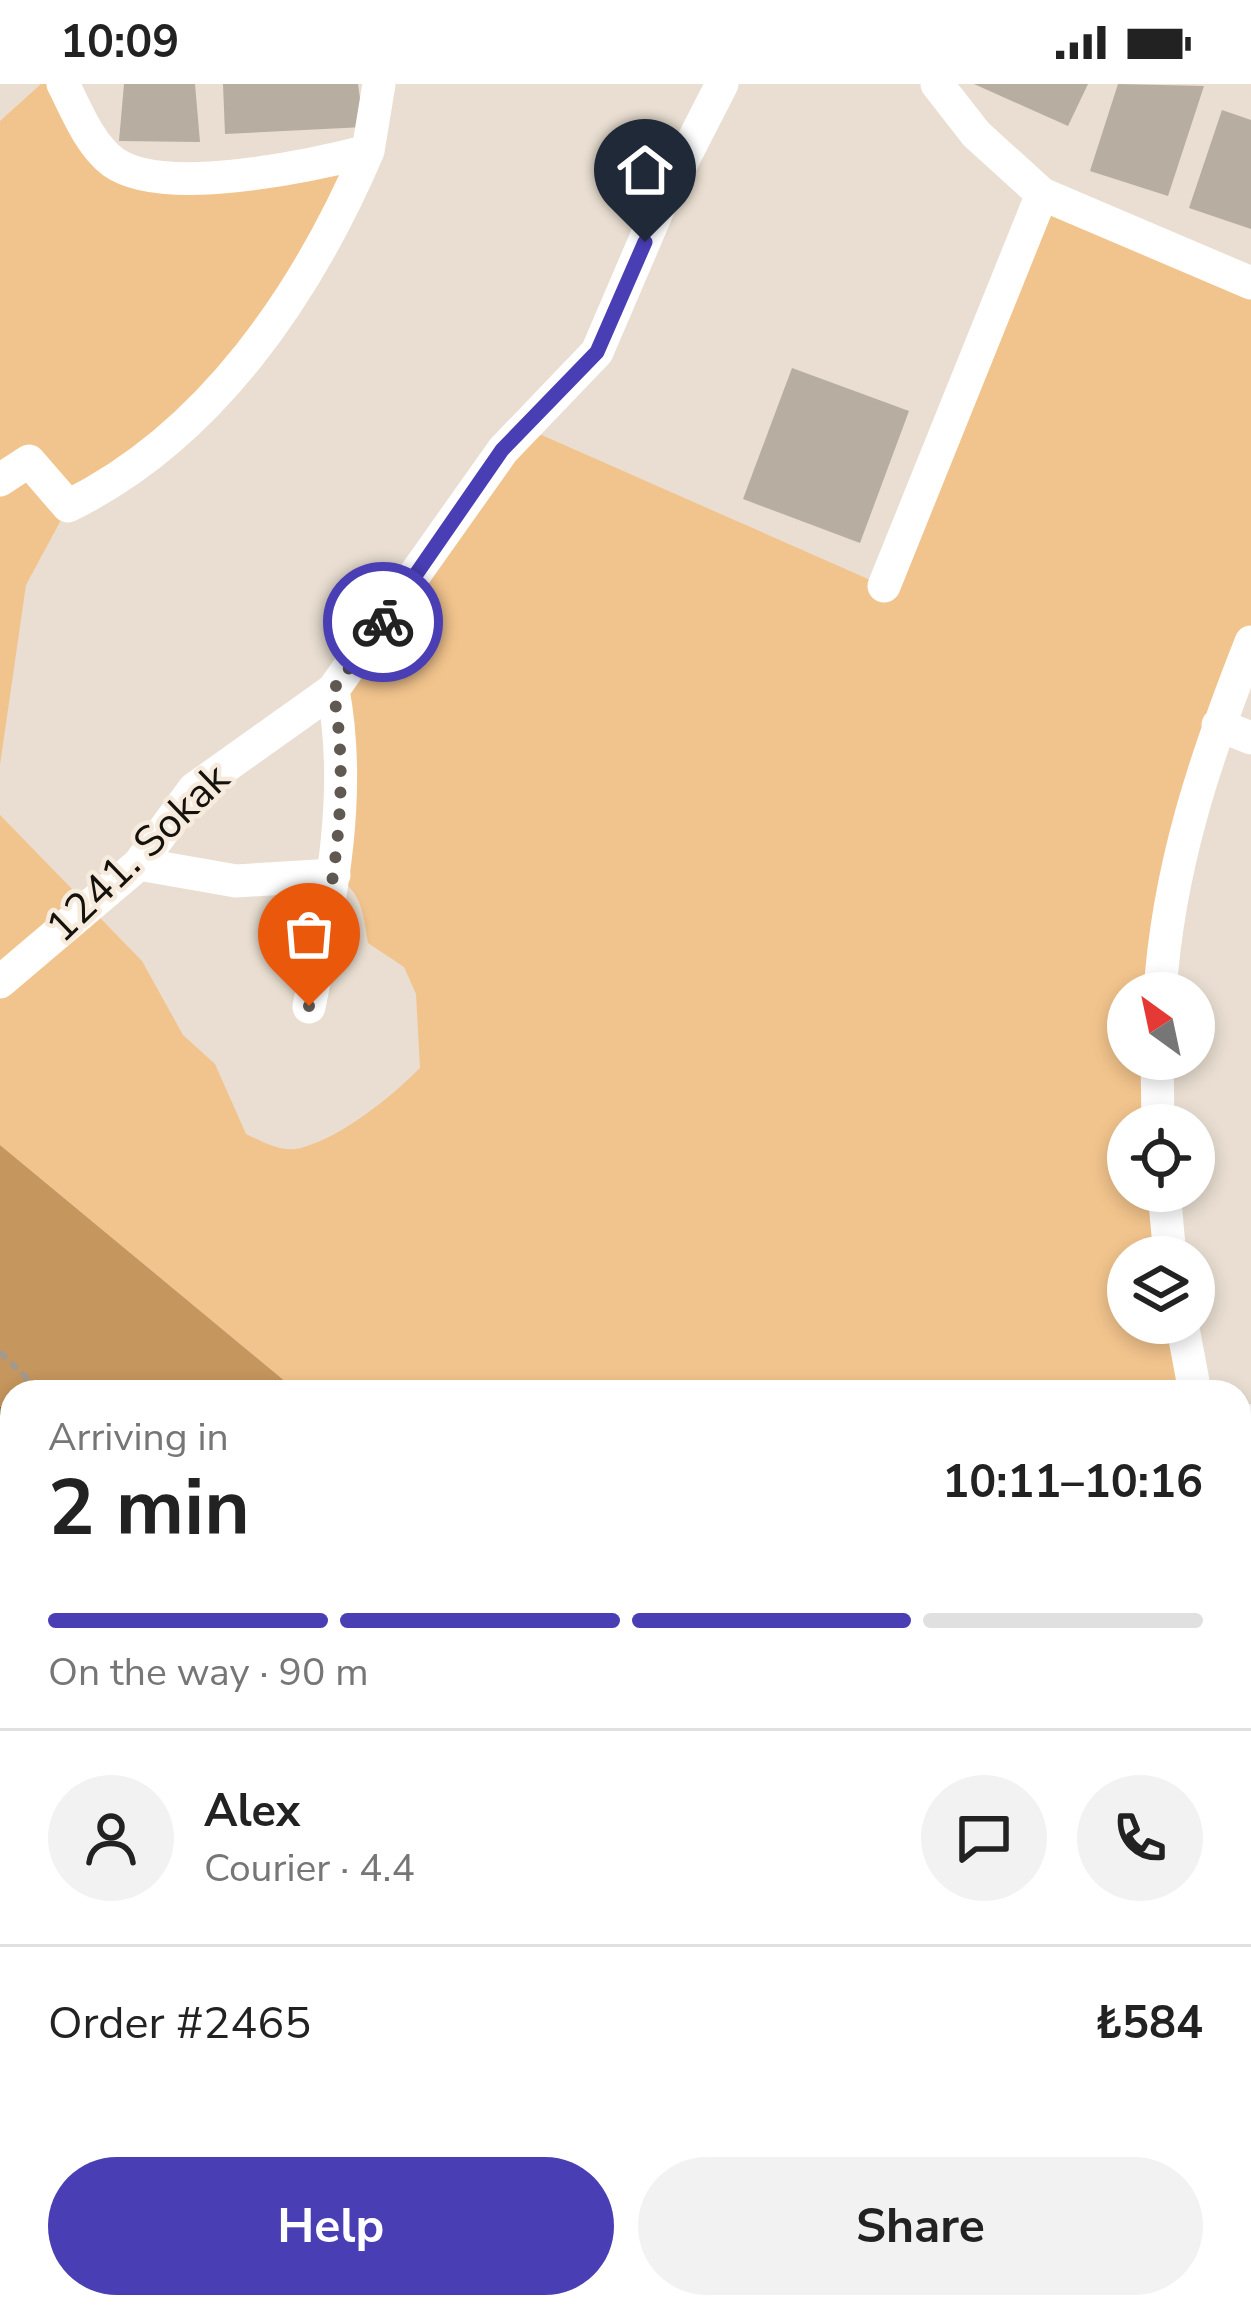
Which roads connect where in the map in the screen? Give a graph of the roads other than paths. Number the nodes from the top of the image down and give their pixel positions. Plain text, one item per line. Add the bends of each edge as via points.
1 (63, 84) edge
2 (379, 84) edge
3 (722, 84) edge
4 (937, 84) edge
5 (368, 151) junction
6 (1042, 194) junction
7 (1251, 283) edge
8 (0, 480) edge
9 (884, 586) dead end
10 (1251, 642) edge
11 (333, 690) junction
12 (1218, 725) junction
13 (1251, 738) edge
14 (139, 864) junction
15 (334, 875) junction
16 (1161, 972) edge
17 (3, 973) edge
18 (309, 1006) dead end
19 (1186, 1344) edge
20 (1194, 1380) edge

1 - 5 street via 91,137 129,170 236,174
2 - 5 street
3 - 11 street, 1241. Sokak via 597,352 502,450
4 - 6 street via 976,134
5 - 8 street via 304,280 170,441 68,506 29,461
6 - 7 street
6 - 9 street
10 - 12 street
11 - 14 street, 1241. Sokak via 194,789
11 - 15 street via 340,729
12 - 13 street
12 - 16 street via 1165,912
14 - 15 street via 236,881
14 - 17 street, 1241. Sokak
15 - 18 street
19 - 20 street

